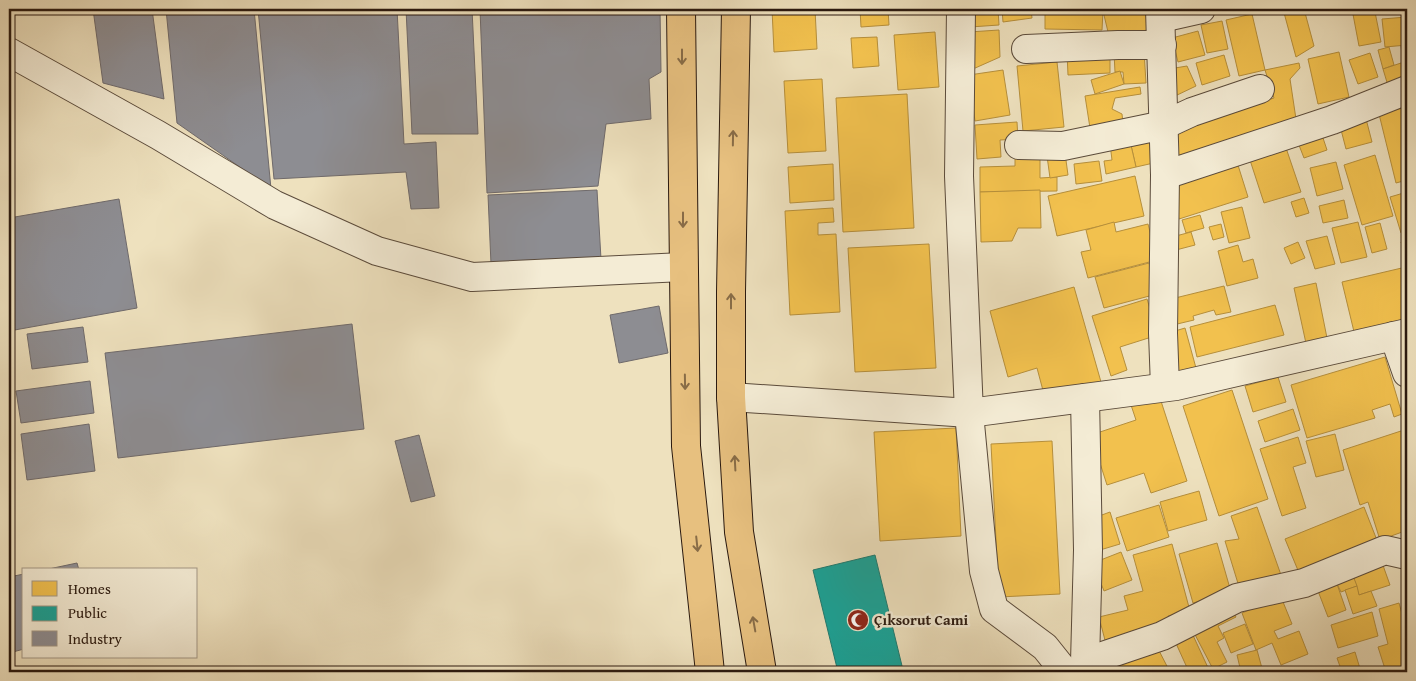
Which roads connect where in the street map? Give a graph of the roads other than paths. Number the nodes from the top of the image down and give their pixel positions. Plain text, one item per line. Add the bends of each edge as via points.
1 (681, 9) edge
2 (736, 9) edge
3 (961, 9) edge
4 (1201, 9) edge
5 (1161, 24) edge
6 (1026, 49) dead end
7 (9, 52) edge
8 (1260, 89) dead end
9 (1407, 90) edge
10 (1164, 125) junction
11 (1019, 145) dead end
12 (1165, 174) junction
13 (683, 267) junction
14 (1401, 335) edge
15 (1407, 373) edge
16 (1165, 387) junction
17 (731, 398) junction
18 (1086, 398) junction
19 (969, 413) junction
20 (1407, 555) edge
21 (1078, 669) edge
22 (710, 672) edge
23 (762, 672) edge

1 -> 13 main road
17 -> 2 main road
3 - 19 street via 959,176
4 - 5 street
5 - 6 street via 1118,45
5 - 10 street
7 - 13 street via 275,205 377,251 472,277
8 - 10 street
9 - 12 street via 1332,120
10 - 11 street via 1062,146
10 - 12 street
12 - 16 street
13 -> 22 main road via 686,446
14 - 15 street
14 - 16 street
16 - 18 street
17 - 19 street
23 -> 17 main road via 739,532
18 - 19 street
18 - 21 street via 1088,550
19 - 21 street via 984,571 994,609
20 - 21 street via 1385,550 1304,583 1237,598 1162,636

